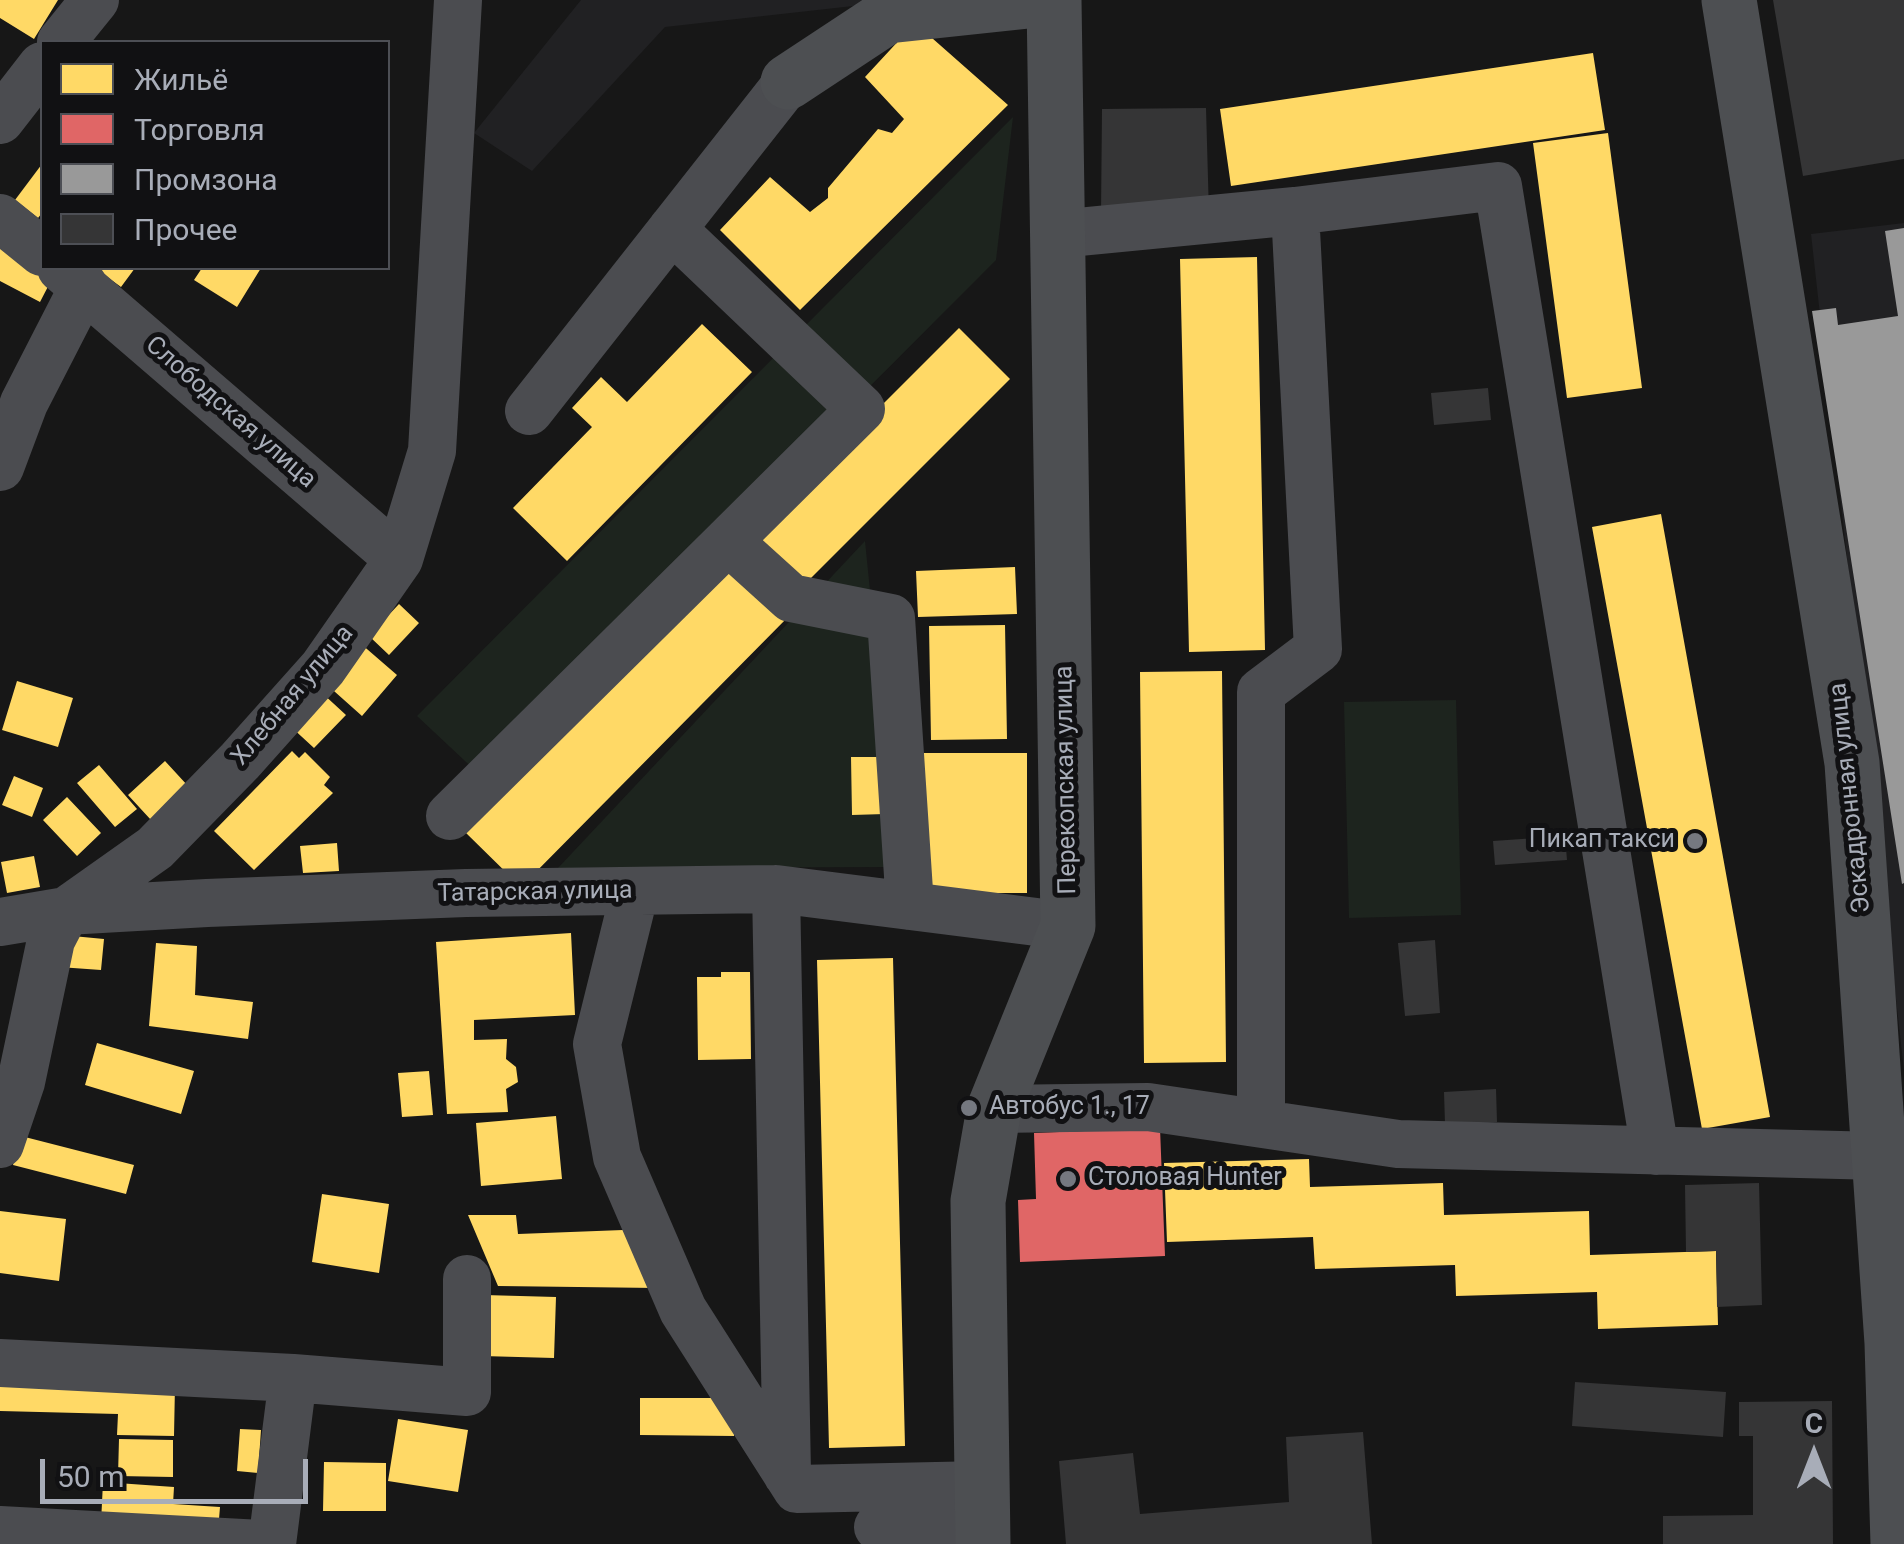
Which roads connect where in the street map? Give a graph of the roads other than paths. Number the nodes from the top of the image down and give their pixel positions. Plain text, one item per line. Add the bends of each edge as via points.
1 (95, 0) edge
2 (458, 0) edge
3 (1038, 0) edge
4 (1054, 0) edge
5 (1728, 0) edge
6 (64, 40) edge
7 (40, 69) edge
8 (788, 82) joint
9 (0, 120) edge
10 (1295, 211) junction
11 (0, 218) edge
12 (672, 229) junction
13 (1058, 234) junction
14 (40, 250) edge
15 (73, 277) edge
16 (528, 411) dead end
17 (0, 467) edge
18 (728, 541) junction
19 (398, 559) junction
20 (450, 816) dead end
21 (776, 889) junction
22 (635, 891) junction
23 (910, 906) junction
24 (66, 911) junction
25 (0, 922) edge
26 (1068, 926) junction
27 (994, 1109) junction
28 (1261, 1123) junction
29 (0, 1144) edge
30 (1656, 1150) junction
31 (1892, 1167) edge
32 (467, 1278) dead end
33 (0, 1363) edge
34 (293, 1378) junction
35 (787, 1474) junction
36 (983, 1517) edge
37 (878, 1527) dead end
38 (0, 1530) edge
39 (63, 1539) edge
40 (261, 1544) edge
41 (272, 1544) edge
42 (1898, 1544) edge

1 - 6 street
2 - 19 street, Хлебная улица via 432,451
3 - 8 main road via 888,16
4 - 13 main road, Перекопская улица
5 - 31 main road, Эскадронная улица via 1852,763
7 - 9 street
8 - 12 street
10 - 13 street
10 - 28 street via 1318,650 1261,692
10 - 30 street via 1498,186
11 - 14 street
12 - 16 street
12 - 18 street via 862,409
13 - 26 main road, Перекопская улица
15 - 17 street
15 - 19 street, Слободская улица
18 - 20 street
18 - 23 street via 791,598 891,618
19 - 24 street, Хлебная улица via 323,668 240,761 155,848
21 - 22 street, Татарская улица
21 - 23 street, Татарская улица
21 - 35 street
22 - 24 street, Татарская улица
22 - 35 street via 597,1044 617,1157 683,1310
23 - 26 street, Татарская улица
24 - 25 street, Татарская улица
24 - 29 street via 50,940 21,1082
26 - 27 main road, Перекопская улица
27 - 28 street via 1148,1106
27 - 36 main road, Перекопская улица via 978,1200
28 - 30 street via 1398,1144
30 - 31 street
31 - 42 main road, Эскадронная улица
32 - 34 street via 467,1392
33 - 34 street
34 - 41 street
35 - 36 street via 796,1489
36 - 37 street
38 - 39 street
39 - 40 street

